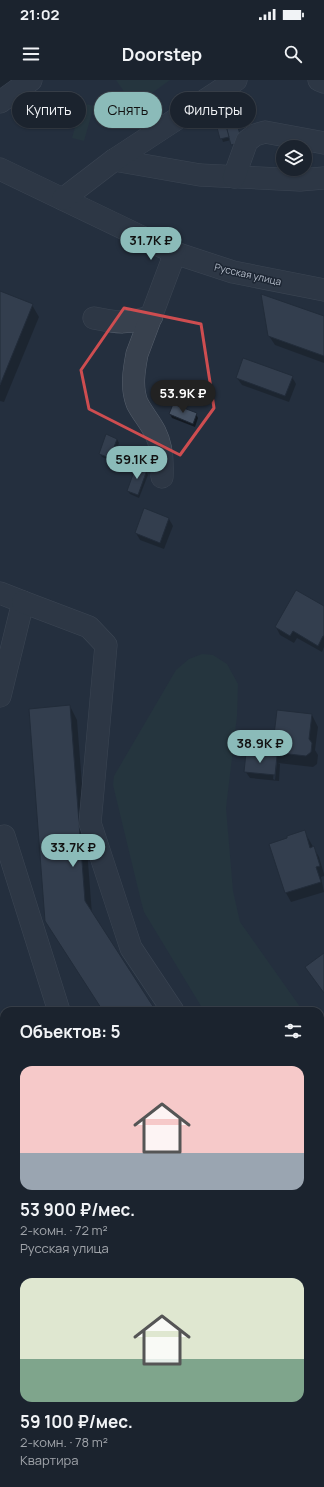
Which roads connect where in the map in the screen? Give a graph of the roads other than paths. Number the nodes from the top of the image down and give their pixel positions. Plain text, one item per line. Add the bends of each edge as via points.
1 (31, 80) edge
2 (236, 80) edge
3 (319, 80) edge
4 (324, 82) edge
5 (0, 102) edge
6 (324, 143) edge
7 (114, 160) junction
8 (0, 169) edge
9 (234, 177) junction
10 (324, 178) edge
11 (63, 199) junction
12 (175, 253) junction
13 (324, 290) edge
14 (152, 316) junction
15 (94, 318) dead end
16 (162, 477) dead end
17 (0, 594) edge
18 (22, 602) junction
19 (0, 696) edge
20 (4, 836) dead end
21 (58, 1007) edge
22 (170, 1007) edge

1 - 5 street
2 - 7 street
3 - 4 street
6 - 9 street via 266,132 255,134 247,142
7 - 9 street via 200,175
7 - 11 street
8 - 11 street, Русская улица
9 - 10 street via 300,180
11 - 12 street, Русская улица
12 - 13 street, Русская улица via 233,272
12 - 14 street
14 - 15 street via 136,322 114,322
14 - 16 street via 137,354 134,388 137,403 155,433 163,458
17 - 18 street
18 - 19 street
18 - 22 street via 89,627 106,645 90,823 131,948
20 - 21 street

